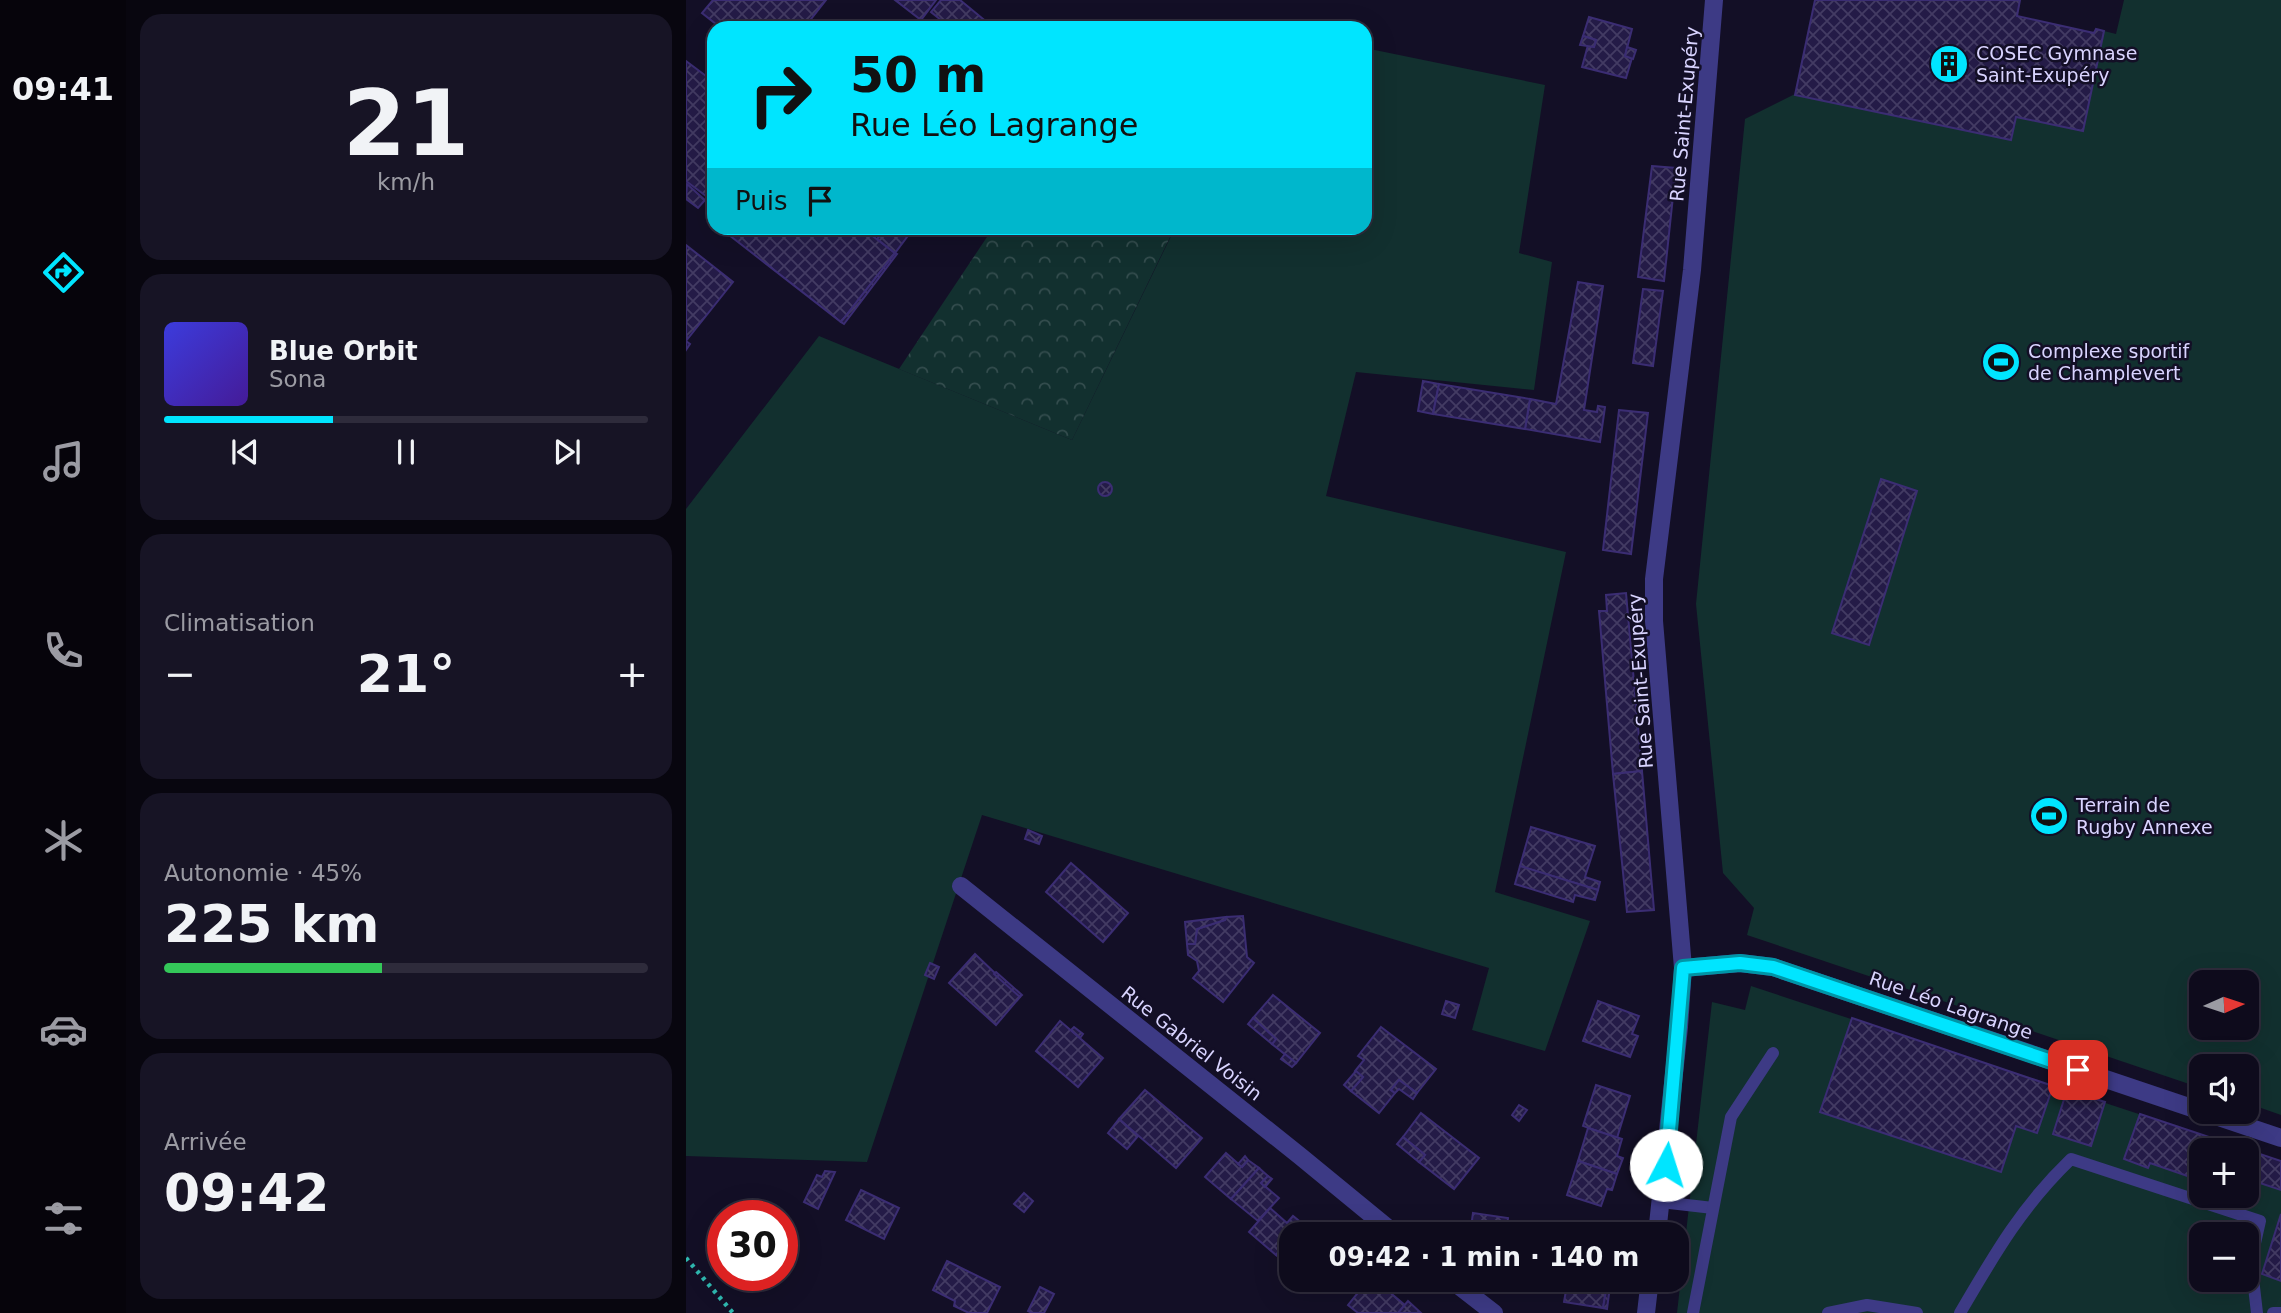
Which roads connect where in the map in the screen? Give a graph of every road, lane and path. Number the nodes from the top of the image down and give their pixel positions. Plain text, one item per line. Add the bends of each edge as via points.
1 (1714, 0) edge
2 (961, 886) dead end
3 (1683, 968) junction
4 (1773, 1053) dead end
5 (2281, 1138) edge
6 (1661, 1202) junction
7 (1713, 1208) junction
8 (1381, 1222) edge
9 (1658, 1222) edge
10 (686, 1258) edge
11 (1467, 1292) edge
12 (1648, 1292) edge
13 (733, 1313) edge
14 (1494, 1313) edge
15 (1646, 1313) edge
16 (1693, 1313) edge
17 (1828, 1313) edge
18 (1917, 1313) edge
19 (1960, 1313) edge
20 (2257, 1313) edge
21 (2273, 1313) edge
22 (2281, 1313) edge

1 - 3 street, Rue Saint-Exupéry via 1692,270 1654,579
2 - 8 street, Rue Gabriel Voisin
3 - 5 street, Rue Léo Lagrange via 1740,963 1773,967
3 - 6 street, Rue Saint-Exupéry
4 - 7 lane via 1731,1116
6 - 7 lane
6 - 9 street, Rue Saint-Exupéry
7 - 16 lane
10 - 13 path
11 - 14 street
12 - 15 street
17 - 18 lane via 1867,1305
19 - 20 lane via 2008,1231 2071,1159 2260,1221 2251,1261
21 - 22 lane

